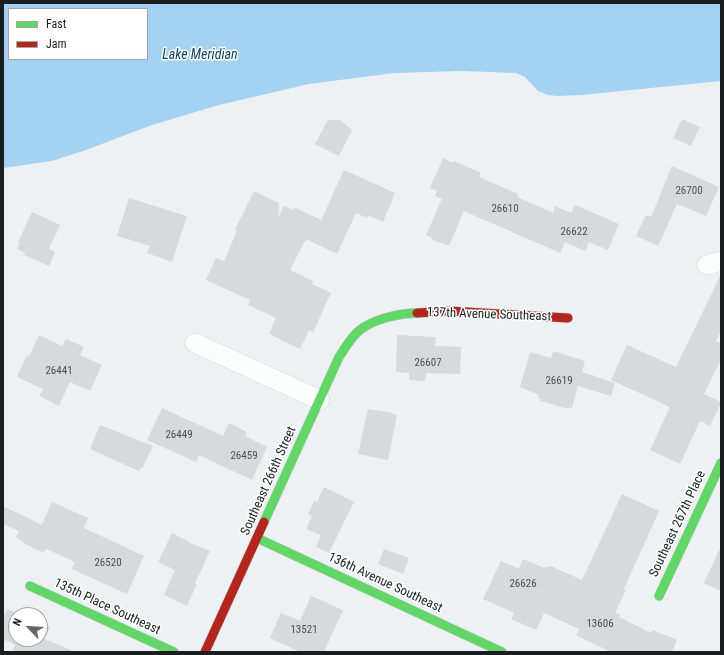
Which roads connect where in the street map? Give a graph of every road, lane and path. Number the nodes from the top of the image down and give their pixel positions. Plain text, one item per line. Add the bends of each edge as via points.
1 (568, 318) dead end
2 (365, 326) joint
3 (195, 343) dead end
4 (320, 400) junction
5 (721, 463) edge
6 (257, 538) junction
7 (30, 586) dead end
8 (659, 596) dead end
9 (174, 652) edge
10 (205, 652) edge
11 (502, 652) edge

1 - 2 street, 137th Avenue Southeast via 449,311 410,313
2 - 4 street, Southeast 266th Street via 339,357
3 - 4 street
4 - 6 street, Southeast 266th Street
5 - 8 street, Southeast 267th Place
6 - 10 street, Southeast 266th Street
6 - 11 street, 136th Avenue Southeast
7 - 9 street, 135th Place Southeast

